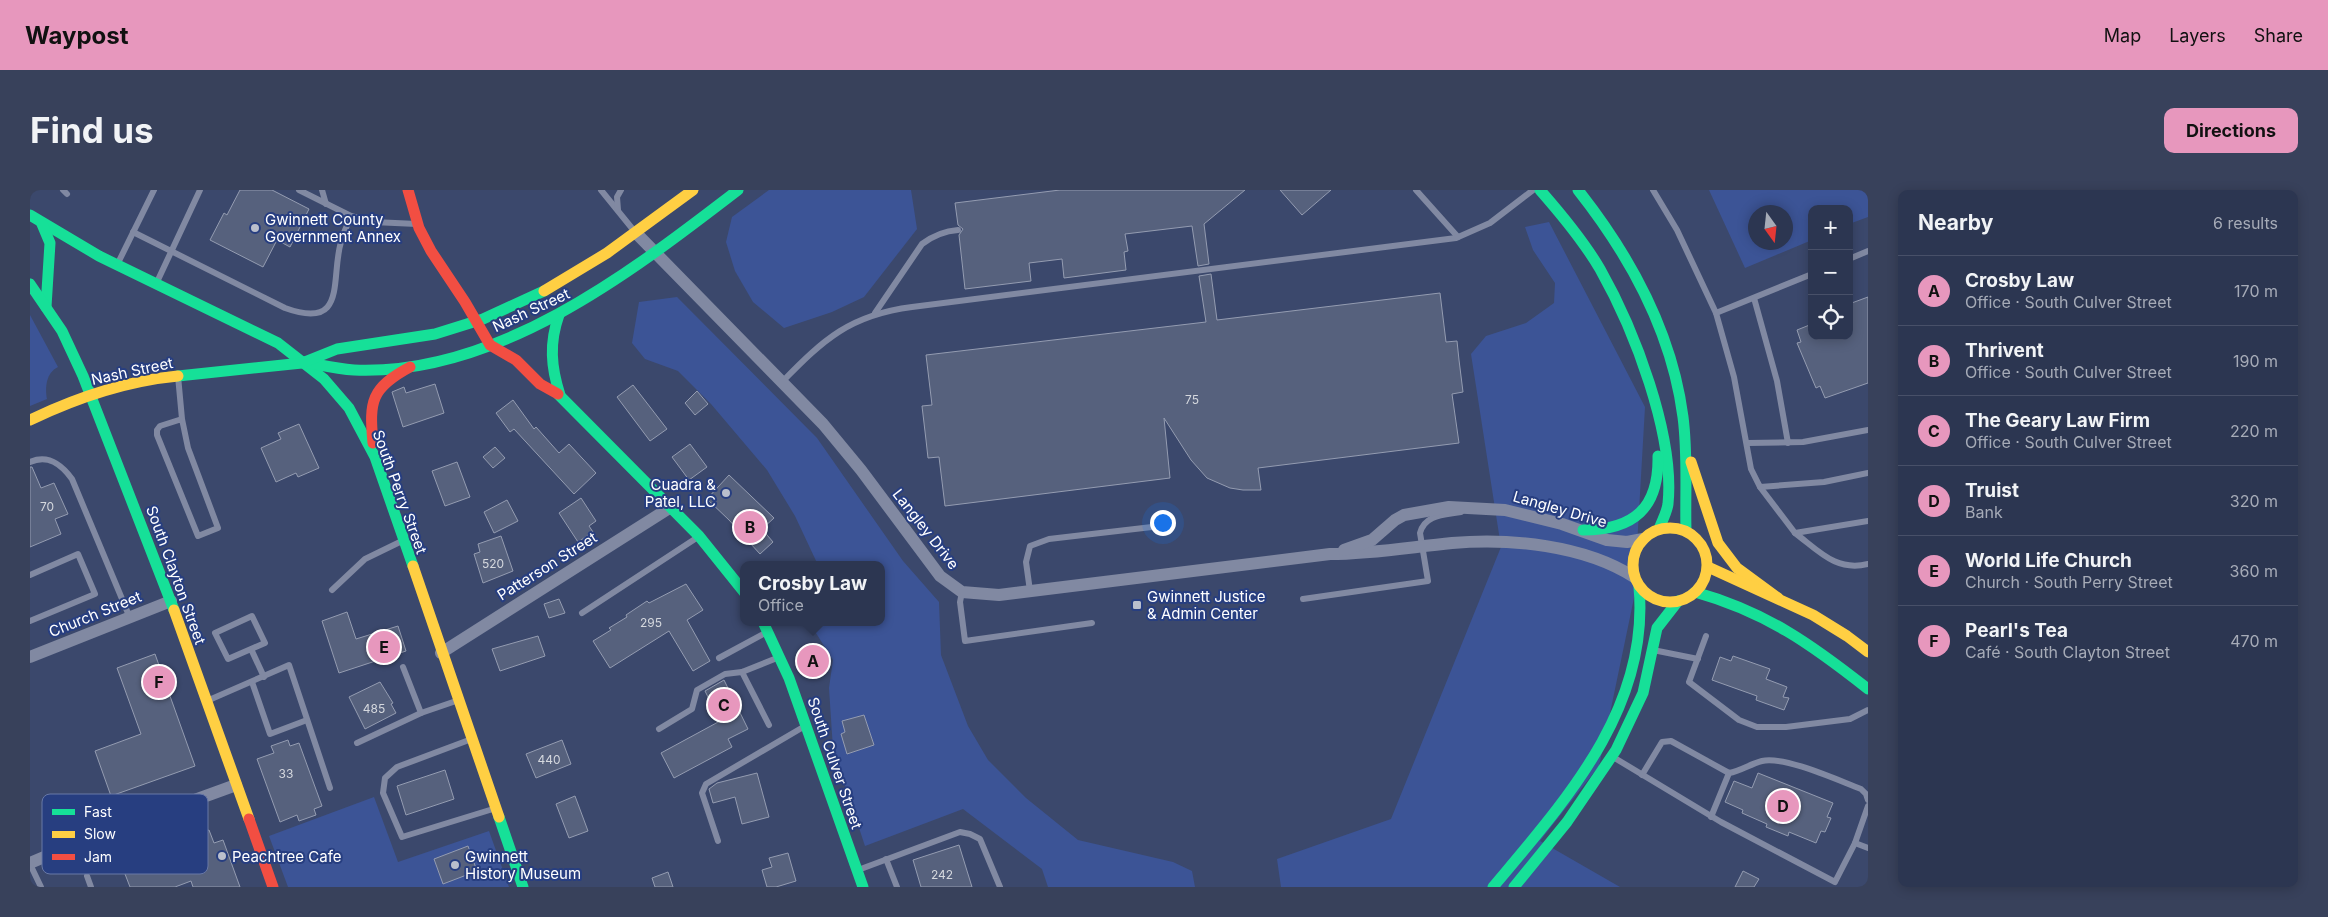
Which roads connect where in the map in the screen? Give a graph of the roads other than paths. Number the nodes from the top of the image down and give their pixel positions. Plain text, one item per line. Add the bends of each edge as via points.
1 (154, 190) edge
2 (200, 190) edge
3 (299, 190) edge
4 (322, 190) edge
5 (408, 190) edge
6 (601, 190) edge
7 (621, 190) edge
8 (693, 190) edge
9 (738, 190) edge
10 (1416, 190) edge
11 (1533, 190) edge
12 (1540, 190) edge
13 (1578, 190) edge
14 (1654, 190) edge
15 (326, 204) junction
16 (619, 211) junction
17 (30, 215) edge
18 (351, 216) junction
19 (42, 224) junction
20 (418, 224) junction
21 (958, 230) dead end
22 (133, 232) junction
23 (636, 233) junction
24 (1458, 237) junction
25 (172, 250) junction
26 (1868, 251) edge
27 (656, 253) junction
28 (1853, 257) edge
29 (118, 265) junction
30 (1808, 276) edge
31 (157, 283) junction
32 (30, 284) edge
33 (1754, 298) junction
34 (46, 307) junction
35 (875, 313) junction
36 (1716, 313) junction
37 (559, 315) junction
38 (477, 321) junction
39 (490, 345) junction
40 (304, 362) junction
41 (410, 367) junction
42 (178, 376) junction
43 (782, 382) junction
44 (90, 394) junction
45 (560, 395) junction
46 (1652, 396) junction
47 (182, 419) junction
48 (30, 420) edge
49 (1868, 430) edge
50 (1788, 442) junction
51 (1748, 443) junction
52 (1685, 445) junction
53 (375, 457) junction
54 (30, 462) edge
55 (1868, 473) edge
56 (1760, 487) junction
57 (671, 507) junction
58 (1484, 509) junction
59 (1868, 521) edge
60 (1152, 527) dead end
61 (1659, 529) junction
62 (1583, 530) junction
63 (1686, 531) junction
64 (1795, 533) junction
65 (699, 536) junction
66 (1643, 539) junction
67 (403, 540) junction
68 (1423, 547) junction
69 (1330, 554) junction
70 (1868, 564) edge
71 (1708, 567) junction
72 (30, 575) edge
73 (1637, 582) junction
74 (740, 587) edge
75 (332, 590) dead end
76 (1030, 591) junction
77 (962, 592) junction
78 (1695, 592) junction
79 (1778, 598) junction
80 (1303, 599) dead end
81 (171, 601) junction
82 (1678, 601) junction
83 (582, 613) dead end
84 (130, 618) junction
85 (30, 621) edge
86 (1092, 622) dead end
87 (766, 627) edge
88 (1706, 636) dead end
89 (251, 649) junction
90 (1653, 650) junction
91 (1868, 652) edge
92 (441, 653) junction
93 (30, 657) edge
94 (780, 657) junction
95 (719, 658) dead end
96 (1698, 659) junction
97 (403, 667) dead end
98 (742, 672) junction
99 (264, 676) junction
100 (252, 682) junction
101 (1868, 689) edge
102 (457, 701) junction
103 (206, 702) junction
104 (1868, 710) edge
105 (421, 713) junction
106 (307, 720) junction
107 (769, 725) dead end
108 (806, 726) junction
109 (659, 729) dead end
110 (470, 739) junction
111 (357, 743) dead end
112 (1611, 756) junction
113 (1729, 773) junction
114 (1642, 775) junction
115 (236, 785) junction
116 (330, 788) dead end
117 (208, 795) edge
118 (1868, 800) edge
119 (1868, 806) edge
120 (494, 808) junction
121 (1711, 817) junction
122 (718, 841) dead end
123 (1855, 842) junction
124 (1868, 848) edge
125 (42, 858) edge
126 (886, 859) junction
127 (30, 863) edge
128 (856, 871) junction
129 (87, 876) dead end
130 (41, 887) edge
131 (91, 887) edge
132 (272, 887) edge
133 (523, 887) edge
134 (863, 887) edge
135 (897, 887) edge
136 (1000, 887) edge
137 (1493, 887) edge
138 (1514, 887) edge

1 - 22 lane
2 - 25 lane
3 - 15 lane
4 - 15 lane
5 - 20 street
6 - 16 lane
7 - 16 lane via 617,202
8 - 23 street, Nash Street
9 - 27 street, Nash Street
10 - 24 lane
11 - 24 lane via 1490,223
12 - 46 street via 1588,250 1612,292 1629,329
13 - 52 street via 1614,238 1651,309 1676,382
14 - 36 lane via 1677,230
15 - 18 lane
16 - 23 lane
17 - 19 street, South Perry Street
18 - 20 lane via 373,222
18 - 25 lane via 340,242 332,299 328,307 310,315 285,308
19 - 29 street, South Perry Street
19 - 34 street via 51,244
20 - 38 street
21 - 35 lane via 944,231 922,244
22 - 25 lane
22 - 29 lane
23 - 27 street, Langley Drive
23 - 38 street, Nash Street via 553,286
24 - 35 lane
25 - 31 lane
26 - 28 lane
27 - 37 street, Nash Street
27 - 43 street, Langley Drive
29 - 31 street, South Perry Street
30 - 33 lane
31 - 40 street, South Perry Street via 278,343
32 - 34 street, South Clayton Street
33 - 36 lane
33 - 50 lane via 1777,381
34 - 44 street, South Clayton Street via 73,353
35 - 43 lane via 828,338
36 - 51 lane
37 - 39 street, Nash Street
37 - 45 street via 552,336 550,360
38 - 39 street
38 - 40 street, Nash Street via 424,337 335,350
39 - 41 street, Nash Street
39 - 45 street via 516,360 540,384
40 - 41 street, Nash Street via 353,370
40 - 42 street, Nash Street
40 - 53 street, South Perry Street via 338,393
41 - 53 street via 392,376 375,392 371,417
42 - 44 street, Nash Street
42 - 47 lane
43 - 77 street, Langley Drive via 842,447 940,576
44 - 48 street, Nash Street
44 - 81 street, South Clayton Street
45 - 57 street
46 - 61 street via 1670,478 1670,501
46 - 62 street via 1659,469 1655,493 1643,512 1623,525 1602,532
47 - 47 lane via 188,448 218,528 198,536 157,435 160,426
49 - 50 lane
50 - 51 lane
51 - 56 lane via 1752,469
52 - 63 street
52 - 79 street via 1718,543 1737,568
53 - 67 street, South Perry Street
54 - 84 lane via 39,458 50,459 61,465 72,479
55 - 56 lane via 1824,482
56 - 64 lane
57 - 65 street
57 - 92 street, Patterson Street
58 - 62 street, Langley Drive via 1505,510
58 - 68 lane via 1430,519 1421,527
58 - 69 street, Langley Drive via 1449,507 1404,514 1372,540
59 - 64 lane
60 - 76 lane via 1050,539 1030,546 1026,562
61 - 63 street via 1668,527
61 - 66 street
62 - 66 street, Langley Drive via 1607,540 1627,542
63 - 71 street via 1700,542
64 - 70 lane via 1836,564 1855,567
65 - 74 street
65 - 83 lane
66 - 73 street via 1633,557
67 - 75 lane via 365,559
67 - 92 street, South Perry Street
68 - 69 street, Langley Drive via 1365,554
68 - 73 street, Langley Drive via 1454,543 1538,545 1609,564
68 - 80 lane via 1428,582
69 - 76 street, Langley Drive
71 - 78 street via 1703,584
71 - 79 street via 1729,580
72 - 85 lane via 78,554 95,594
73 - 82 street via 1652,598
73 - 137 street via 1641,623 1638,649 1624,698 1612,724 1574,784
76 - 77 street, Langley Drive via 992,595
77 - 86 lane via 960,602 965,641
78 - 82 street
78 - 101 street via 1746,608 1786,627
79 - 91 street via 1847,634
81 - 84 street, Church Street
81 - 103 street, South Clayton Street
82 - 90 street via 1657,627
84 - 93 street, Church Street
87 - 94 street, South Culver Street
87 - 95 lane
88 - 96 lane
89 - 89 lane via 265,643 252,616 215,633 228,659
89 - 99 lane
90 - 96 lane
90 - 112 street via 1641,702
92 - 102 street, South Perry Street
94 - 98 lane
94 - 108 street, South Culver Street
96 - 104 lane via 1689,682 1739,720 1756,727 1786,727 1850,719
97 - 105 lane
98 - 107 lane
98 - 109 lane via 725,674 697,690 692,709
99 - 100 lane
99 - 106 lane via 289,666
100 - 103 lane
100 - 106 lane via 270,734
102 - 105 lane
102 - 110 street, South Perry Street
103 - 115 street, South Clayton Street
105 - 111 lane
106 - 116 lane
108 - 122 lane via 706,784 702,792
108 - 128 street, South Culver Street
110 - 120 street, South Perry Street
110 - 120 lane via 398,767 384,778 384,792 402,837
112 - 114 lane
112 - 138 street via 1558,834
113 - 114 lane via 1671,742 1662,742
113 - 118 lane via 1762,761 1786,762 1861,789
113 - 121 lane
114 - 121 lane
115 - 117 street
115 - 132 street, South Clayton Street
119 - 123 lane
120 - 133 street, South Perry Street
121 - 123 lane via 1835,882
123 - 124 lane
125 - 127 street
126 - 128 lane
126 - 135 lane
126 - 136 lane via 960,832 970,834 980,839
127 - 130 lane
128 - 134 street, South Culver Street
129 - 131 lane

